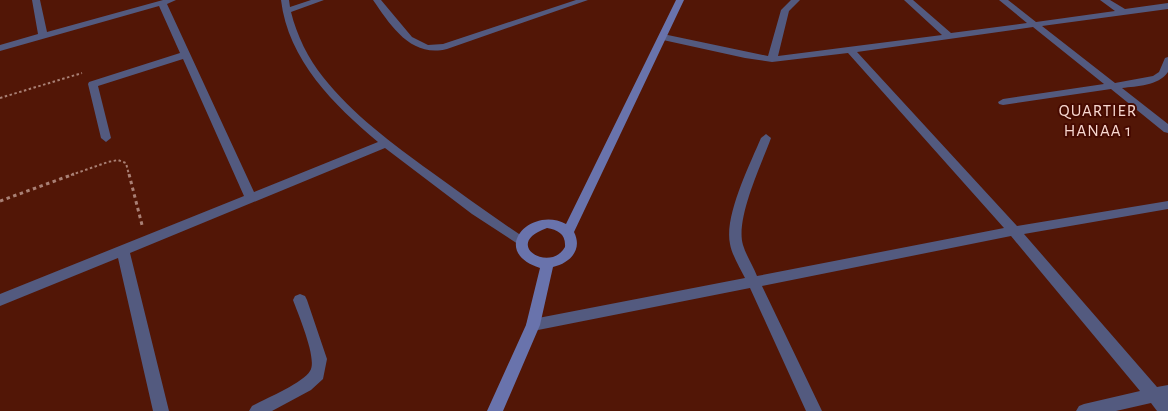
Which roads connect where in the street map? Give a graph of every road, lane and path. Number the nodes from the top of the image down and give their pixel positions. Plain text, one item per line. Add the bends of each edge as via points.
1 (36, 0) edge
2 (320, 0) edge
3 (378, 0) edge
4 (584, 0) edge
5 (680, 0) edge
6 (796, 0) edge
7 (908, 0) edge
8 (1003, 0) edge
9 (1104, 0) edge
10 (167, 1) edge
11 (286, 5) edge
12 (1168, 6) edge
13 (1122, 12) junction
14 (1036, 24) junction
15 (43, 35) junction
16 (949, 36) junction
17 (663, 37) junction
18 (0, 48) edge
19 (850, 50) junction
20 (184, 55) junction
21 (772, 59) junction
22 (1168, 60) edge
23 (93, 84) junction
24 (1115, 86) junction
25 (0, 98) edge
26 (1003, 102) dead end
27 (1168, 129) edge
28 (106, 138) dead end
29 (766, 138) dead end
30 (385, 144) junction
31 (251, 198) junction
32 (0, 202) edge
33 (1168, 205) edge
34 (568, 232) junction
35 (1014, 232) junction
36 (147, 241) junction
37 (521, 241) junction
38 (123, 250) junction
39 (547, 264) junction
40 (752, 282) junction
41 (0, 300) edge
42 (300, 300) dead end
43 (533, 325) junction
44 (1168, 392) edge
45 (1153, 395) junction
46 (161, 411) edge
47 (257, 411) edge
48 (495, 411) edge
49 (814, 411) edge
50 (1084, 411) edge
51 (1167, 411) edge

1 - 15 street
2 - 11 street
3 - 4 street via 410,38 427,48 444,47
5 - 17 street
6 - 21 street via 785,10
7 - 16 street
8 - 14 street
9 - 13 street
10 - 15 street
10 - 20 street
11 - 30 street via 298,44 325,86
12 - 13 street
13 - 14 street
14 - 16 street
14 - 24 street
15 - 18 street
16 - 19 street
17 - 21 street
17 - 34 street
19 - 21 street
19 - 35 street
20 - 23 street
20 - 31 street
22 - 24 street via 1164,74 1159,78
23 - 25 path via 95,76 87,71
23 - 28 street
24 - 26 street
24 - 27 street
29 - 40 street via 742,197 737,224 736,244
30 - 31 street
30 - 37 street via 490,222
31 - 36 street
32 - 36 path via 118,160 126,163
33 - 35 street
34 - 37 street via 559,225 547,223 526,231
34 - 39 street via 572,241 569,252 560,260
35 - 40 street
35 - 45 street
36 - 38 street
37 - 39 street via 521,249 526,257
38 - 41 street
38 - 46 street
39 - 43 street
40 - 43 street
40 - 49 street
42 - 47 street via 320,359 318,374 306,385
43 - 48 street
44 - 45 street
45 - 50 street
45 - 51 street

